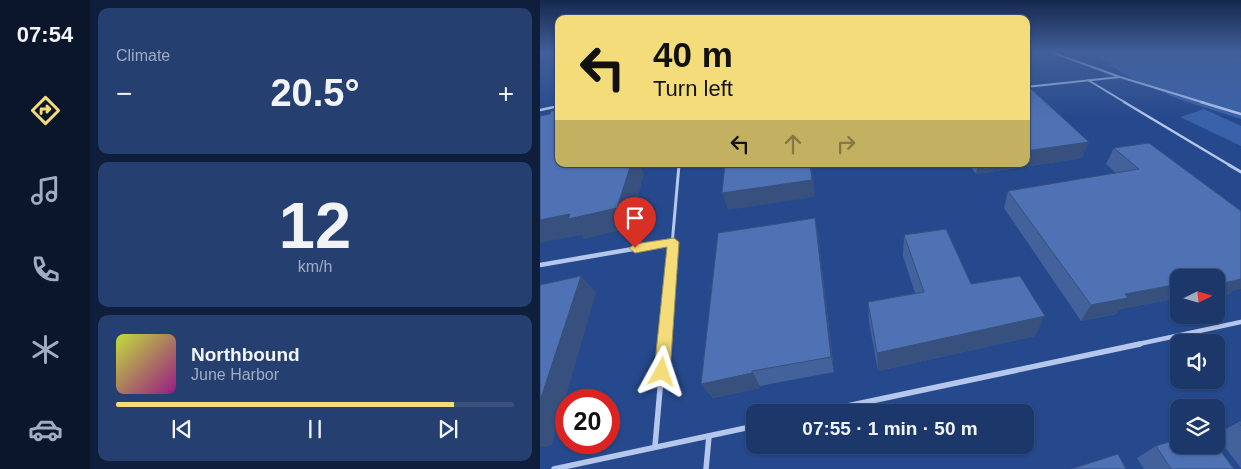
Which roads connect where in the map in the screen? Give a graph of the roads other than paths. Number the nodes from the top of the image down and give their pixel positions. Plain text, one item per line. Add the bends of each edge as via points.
1 (1111, 74) edge
2 (1120, 77) junction
3 (1088, 80) junction
4 (1030, 87) edge
5 (555, 107) edge
6 (540, 110) edge
7 (1241, 114) edge
8 (679, 167) edge
9 (1241, 172) edge
10 (674, 242) junction
11 (540, 265) edge
12 (1241, 322) edge
13 (857, 404) edge
14 (746, 428) edge
15 (709, 436) junction
16 (655, 446) junction
17 (554, 469) edge
18 (706, 469) edge

1 - 2 lane
2 - 3 lane
2 - 7 lane
3 - 4 lane
3 - 9 lane
5 - 6 lane
8 - 10 lane
10 - 11 lane
10 - 16 lane
12 - 13 lane
14 - 15 lane
15 - 16 lane
15 - 18 lane
16 - 17 lane

